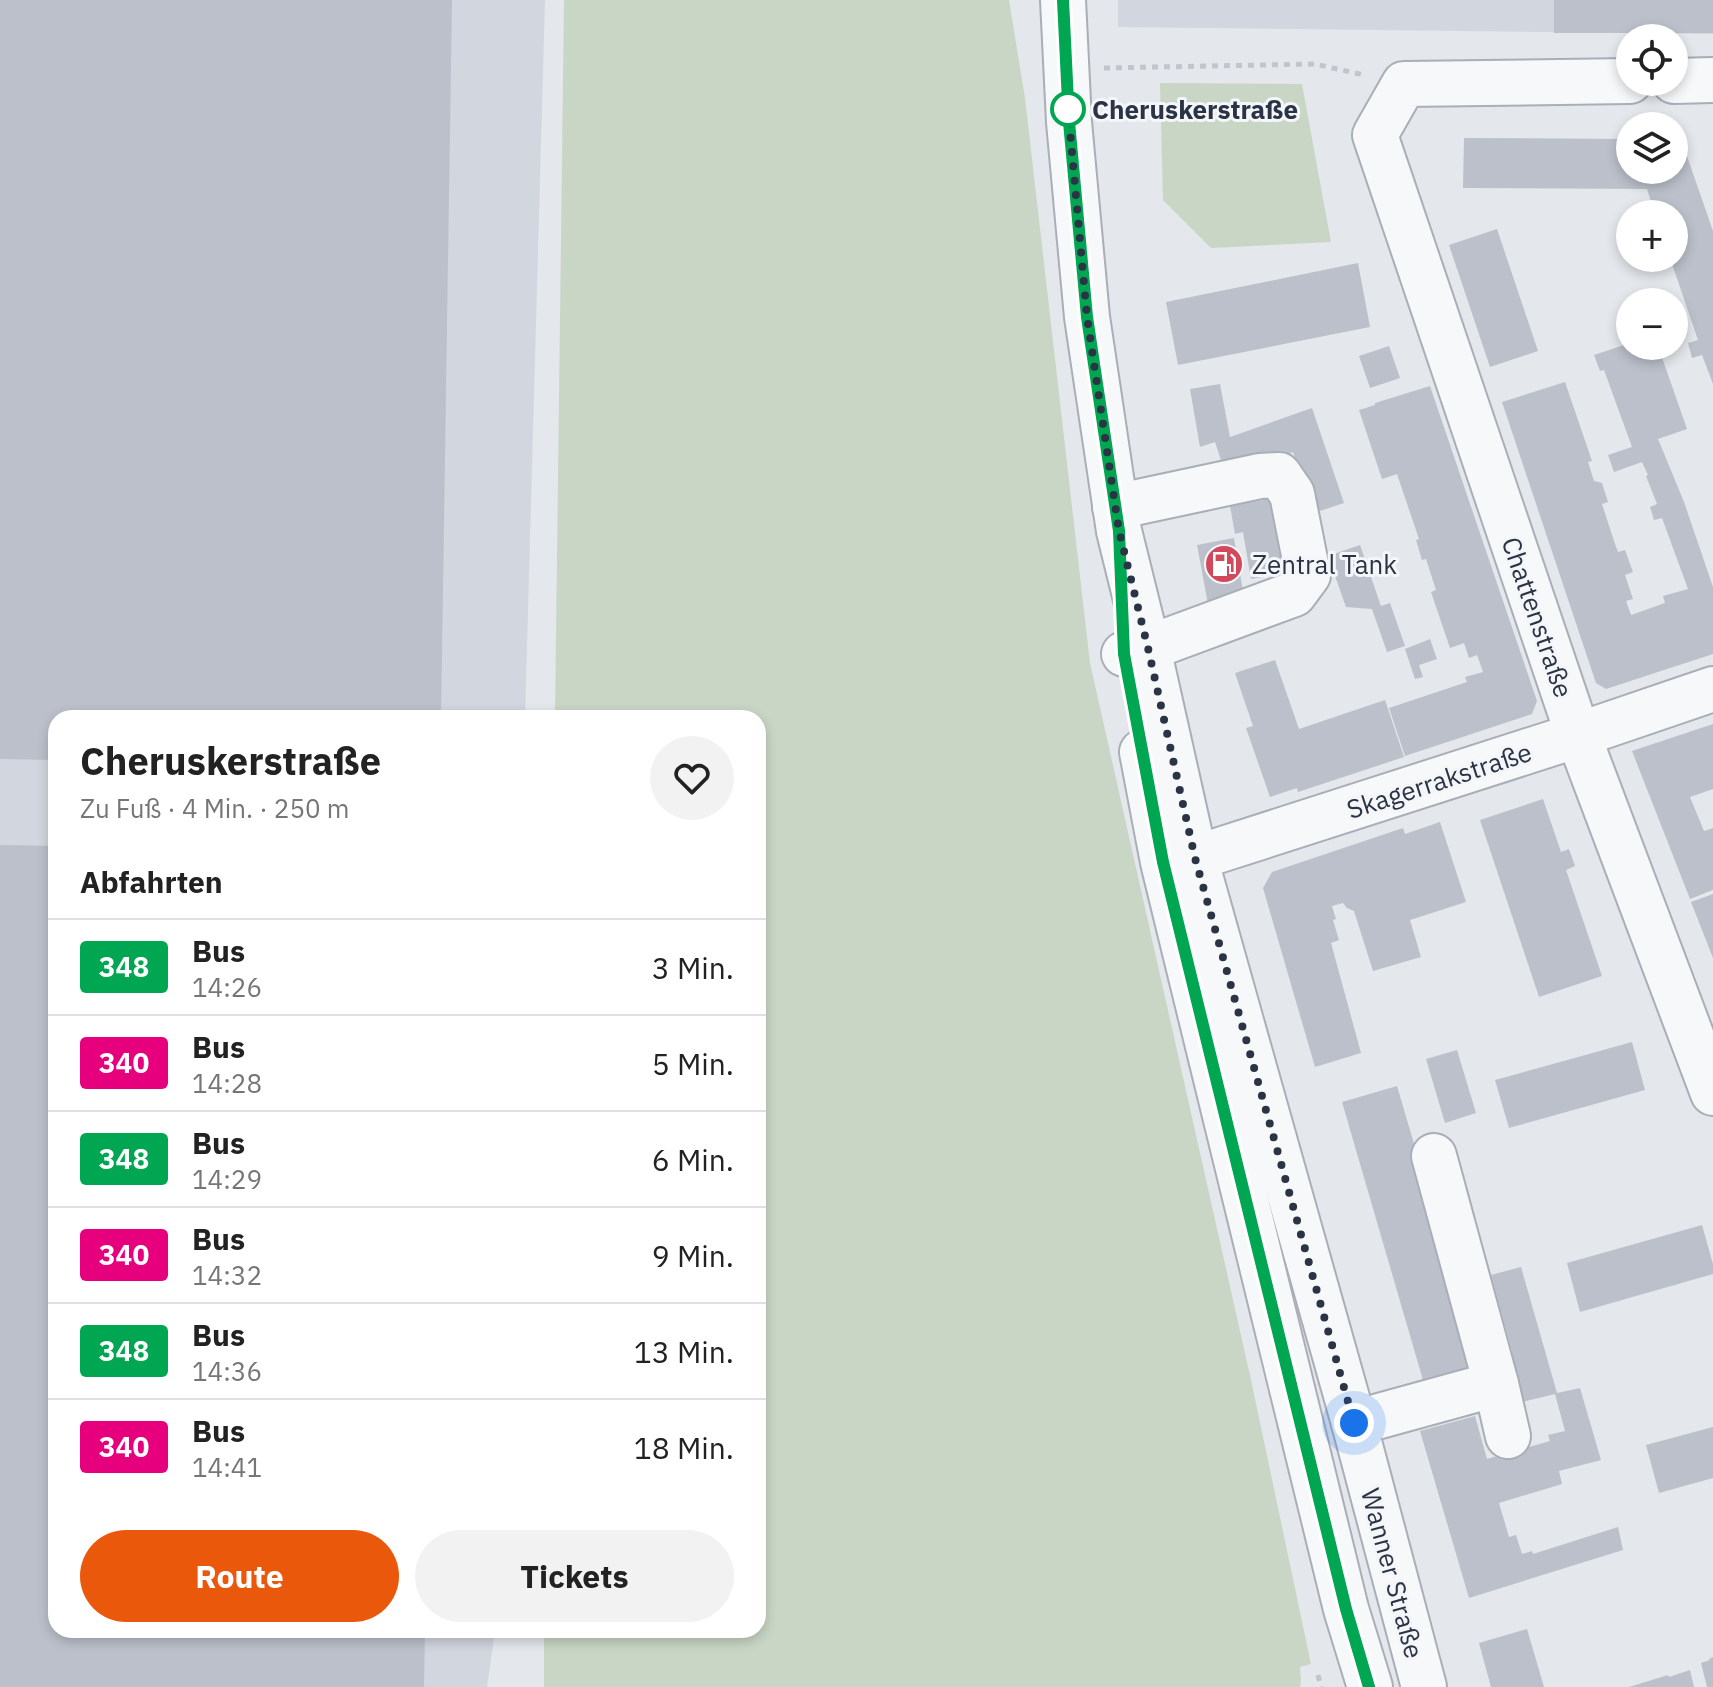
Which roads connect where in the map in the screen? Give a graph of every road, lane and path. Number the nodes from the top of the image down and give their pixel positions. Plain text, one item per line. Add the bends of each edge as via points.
1 (1063, 0) edge
2 (1066, 68) junction
3 (1713, 80) edge
4 (1616, 81) edge
5 (1688, 81) edge
6 (1404, 84) junction
7 (1117, 519) junction
8 (1136, 651) junction
9 (1713, 689) edge
10 (1578, 735) junction
11 (1179, 860) junction
12 (1713, 1093) edge
13 (1434, 1156) dead end
14 (1496, 1384) junction
15 (1354, 1423) junction
16 (1508, 1436) dead end
17 (1318, 1675) dead end
18 (1321, 1687) edge
19 (1370, 1687) edge
20 (1424, 1687) edge

1 - 2 street, Wanner Straße
2 - 6 path via 1315,64
2 - 7 street, Wanner Straße via 1087,317
3 - 5 street
4 - 6 street
6 - 10 street, Chattenstraße via 1375,135
7 - 8 street, Wanner Straße
7 - 8 street via 1260,476 1279,475 1292,494 1308,575 1294,594
8 - 11 street, Wanner Straße
9 - 10 street, Skagerrakstraße
10 - 11 street, Skagerrakstraße
10 - 12 street, Chattenstraße
11 - 15 street, Wanner Straße
11 - 19 street, Wanner Straße via 1346,1609
13 - 14 street
14 - 15 street
14 - 16 street
15 - 20 street, Wanner Straße
17 - 18 path

